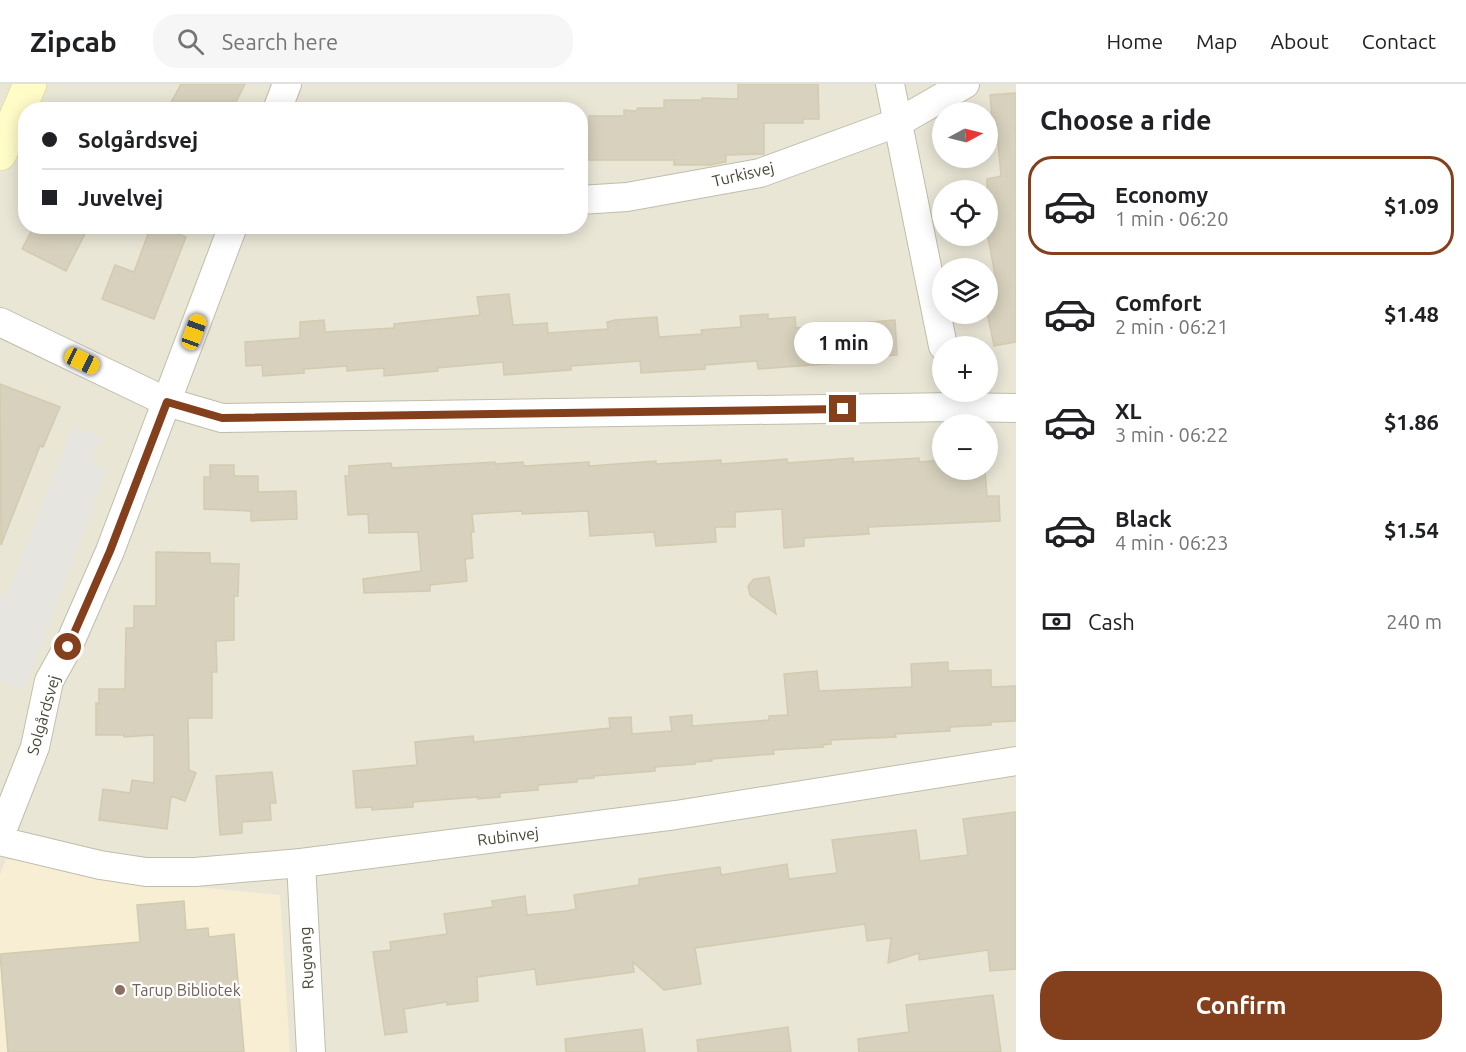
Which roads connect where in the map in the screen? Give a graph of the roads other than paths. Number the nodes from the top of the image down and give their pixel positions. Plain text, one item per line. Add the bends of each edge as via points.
1 (30, 84) edge
2 (287, 84) edge
3 (890, 84) edge
4 (965, 84) edge
5 (22, 102) edge
6 (280, 102) edge
7 (18, 112) edge
8 (899, 122) junction
9 (0, 153) edge
10 (588, 199) edge
11 (230, 234) edge
12 (0, 322) edge
13 (941, 336) edge
14 (932, 400) edge
15 (167, 402) junction
16 (975, 402) edge
17 (1016, 408) edge
18 (1016, 761) edge
19 (0, 836) edge
20 (0, 841) edge
21 (301, 863) junction
22 (311, 1052) edge

1 - 5 main road
2 - 6 street
3 - 8 street
4 - 8 street, Turkisvej
7 - 9 main road
8 - 10 street, Turkisvej via 760,173 627,197
8 - 13 street
11 - 15 street, Solgårdsvej
12 - 15 street
14 - 15 street via 222,418
15 - 19 street, Solgårdsvej via 110,551 49,681 35,747
16 - 17 street
18 - 21 street, Rubinvej via 676,815
20 - 21 street, Rubinvej via 146,872
21 - 22 street, Rugvang

